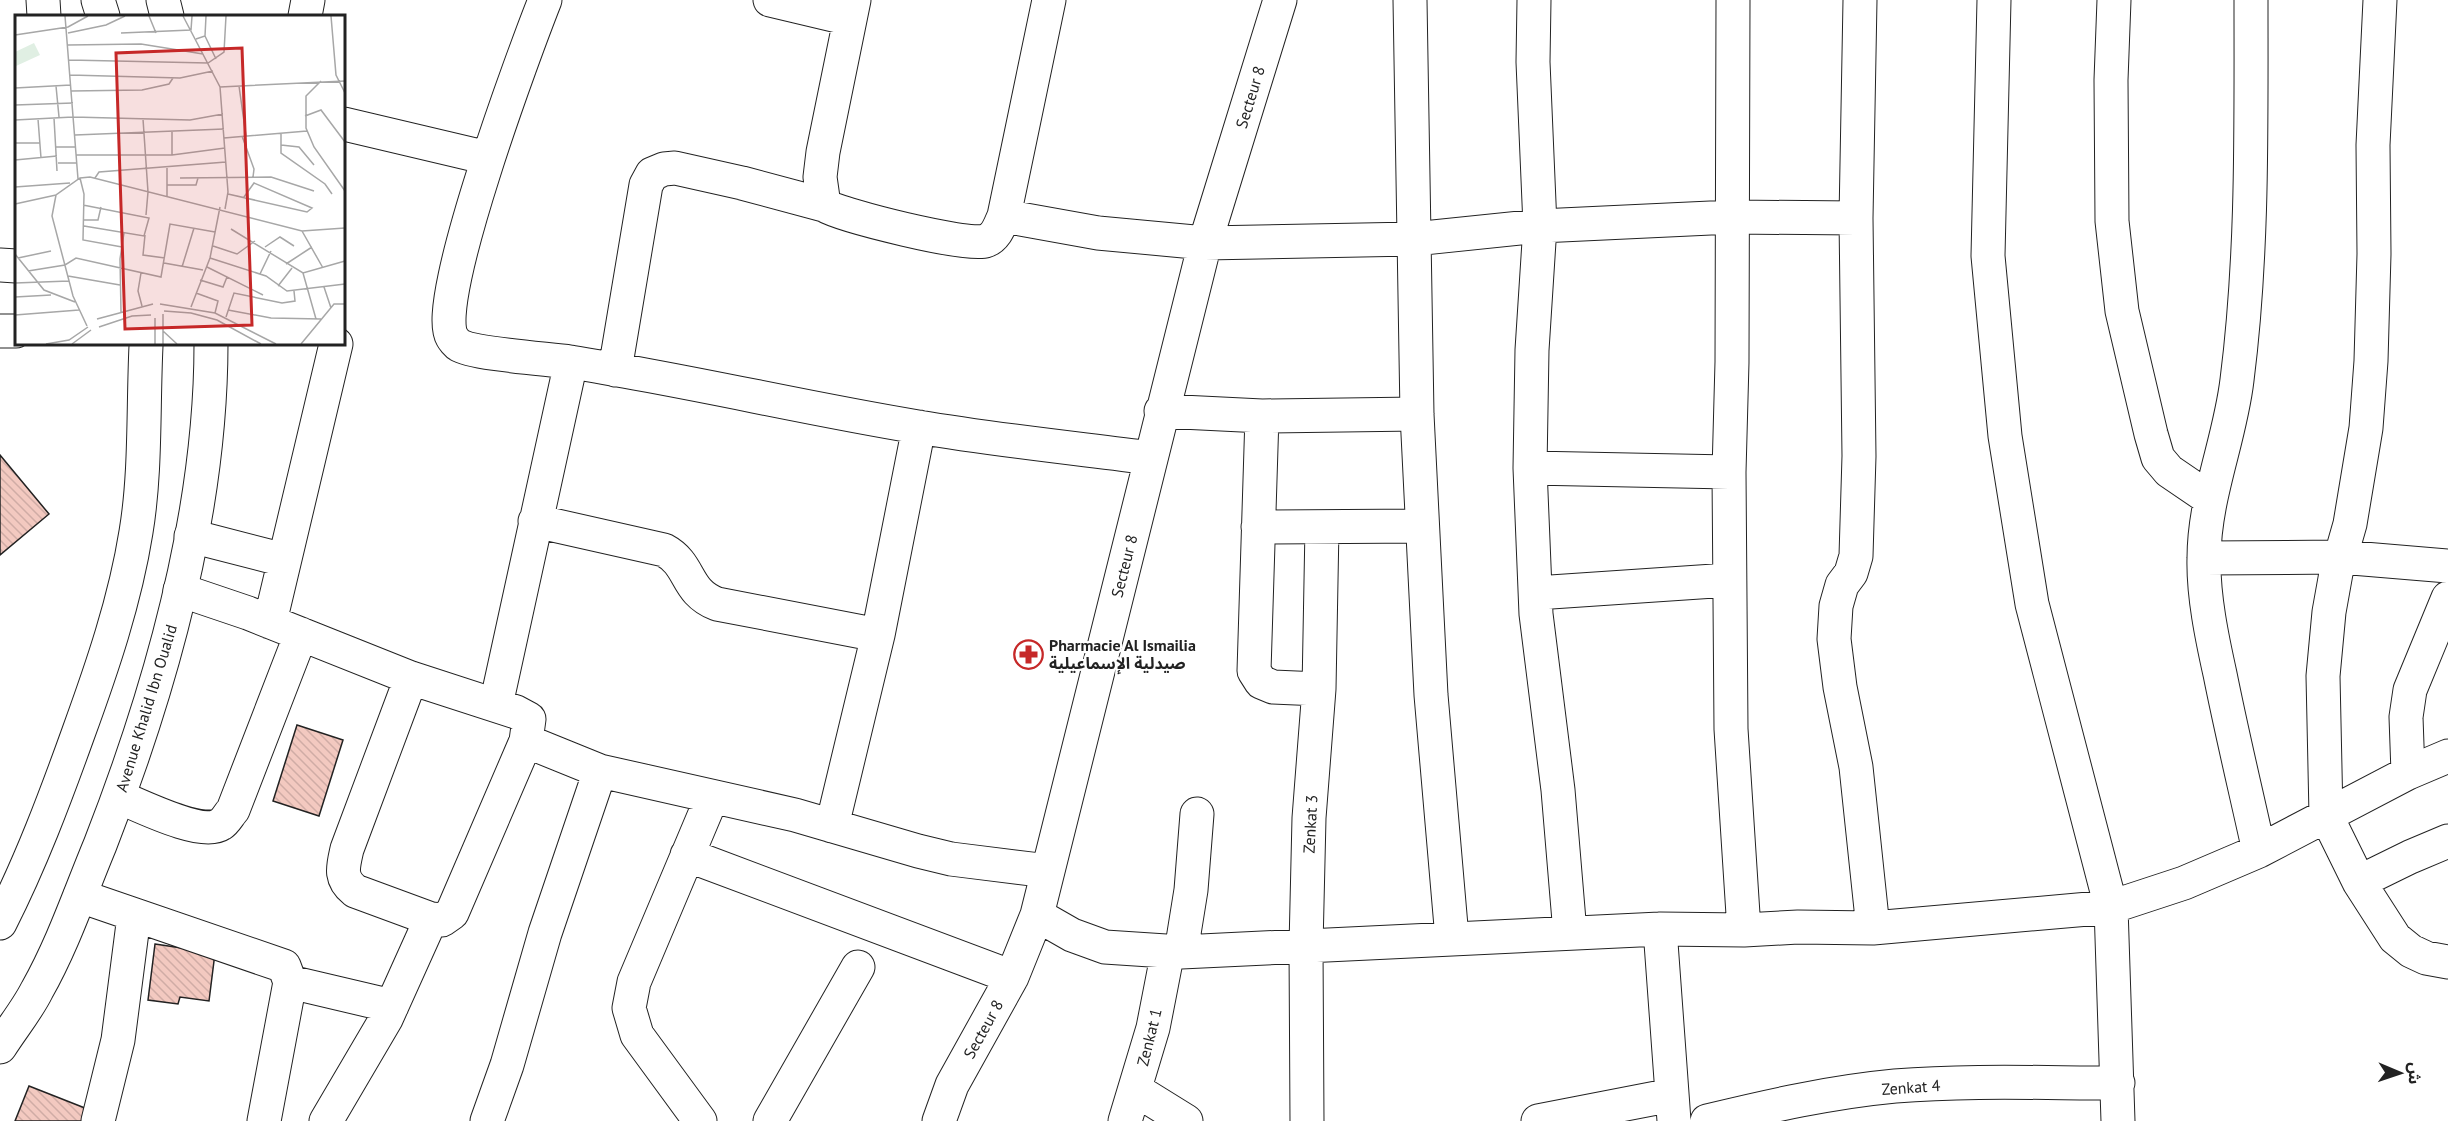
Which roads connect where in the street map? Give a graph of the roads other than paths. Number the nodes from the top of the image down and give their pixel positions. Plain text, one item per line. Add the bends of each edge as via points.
1 (43, 0) edge
2 (98, 0) edge
3 (163, 0) edge
4 (308, 0) edge
5 (545, 0) edge
6 (770, 0) edge
7 (1049, 0) edge
8 (1280, 0) edge
9 (1410, 0) edge
10 (1534, 0) edge
11 (1733, 0) edge
12 (1860, 0) edge
13 (1994, 0) edge
14 (2114, 0) edge
15 (2251, 0) edge
16 (2380, 0) edge
17 (852, 10) edge
18 (44, 15) edge
19 (103, 15) edge
20 (167, 15) edge
21 (304, 15) edge
22 (345, 124) edge
23 (488, 158) junction
24 (824, 205) junction
25 (1004, 216) junction
26 (1732, 217) junction
27 (1856, 218) junction
28 (1540, 226) junction
29 (1414, 239) junction
30 (1205, 243) junction
31 (0, 265) edge
32 (15, 266) edge
33 (0, 331) edge
34 (15, 332) edge
35 (151, 345) edge
36 (211, 345) edge
37 (336, 345) edge
38 (572, 362) junction
39 (615, 370) junction
40 (1161, 411) junction
41 (1417, 414) junction
42 (1262, 416) junction
43 (919, 427) junction
44 (1151, 458) junction
45 (1530, 468) junction
46 (1729, 472) junction
47 (2210, 499) junction
48 (536, 521) junction
49 (1422, 526) junction
50 (1258, 527) junction
51 (1322, 527) junction
52 (190, 536) junction
53 (2340, 557) junction
54 (2204, 558) junction
55 (284, 560) junction
56 (2448, 566) edge
57 (1729, 580) junction
58 (180, 590) junction
59 (1536, 593) junction
60 (2448, 598) edge
61 (270, 622) junction
62 (301, 634) junction
63 (878, 635) junction
64 (411, 678) junction
65 (1319, 689) junction
66 (496, 705) junction
67 (526, 741) junction
68 (2448, 756) edge
69 (600, 771) junction
70 (2408, 773) junction
71 (119, 797) junction
72 (712, 797) junction
73 (1197, 814) dead end
74 (2326, 815) junction
75 (832, 826) junction
76 (2448, 841) edge
77 (2259, 851) junction
78 (687, 855) junction
79 (1048, 871) junction
80 (2359, 882) junction
81 (80, 896) junction
82 (2111, 907) junction
83 (1037, 915) junction
84 (134, 916) junction
85 (431, 919) junction
86 (0, 923) edge
87 (1873, 928) junction
88 (1660, 929) junction
89 (1744, 930) junction
90 (1570, 933) junction
91 (1452, 938) junction
92 (1306, 946) junction
93 (1175, 951) junction
94 (2448, 962) edge
95 (858, 967) dead end
96 (1012, 977) junction
97 (290, 982) junction
98 (392, 1006) junction
99 (0, 1047) edge
100 (2118, 1083) junction
101 (1136, 1090) junction
102 (1673, 1108) edge
103 (98, 1121) edge
104 (264, 1121) edge
105 (326, 1121) edge
106 (487, 1121) edge
107 (700, 1121) edge
108 (770, 1121) edge
109 (939, 1121) edge
110 (1125, 1121) edge
111 (1186, 1121) edge
112 (1307, 1121) edge
113 (1538, 1121) edge
114 (1707, 1121) edge
115 (2118, 1121) edge

1 - 18 street
2 - 19 street
3 - 20 street
4 - 21 street
5 - 23 street
6 - 17 street
7 - 25 street
8 - 30 street, Secteur 8
9 - 29 street
10 - 28 street
11 - 26 street
12 - 27 street
13 - 82 street via 1988,256 2006,436 2032,604
14 - 47 street via 2112,221 2122,311 2158,458 2169,471
15 - 47 street via 2242,333 2237,383
16 - 53 street via 2373,145 2370,372 2364,439 2350,524
17 - 24 street via 823,152 820,177
22 - 23 street
23 - 38 street via 450,301 448,321 452,337 463,347
24 - 25 street via 847,215 979,242 994,235
24 - 39 street via 675,168 652,174 646,185
25 - 30 street via 1098,233
26 - 27 street
26 - 28 street
26 - 46 street
27 - 87 street via 1860,456 1856,556 1839,596 1834,639 1856,768
28 - 29 street
28 - 45 street
29 - 30 street
29 - 41 street
30 - 40 street, Secteur 8
31 - 32 street
33 - 34 street
35 - 86 street via 136,531 126,582 97,682 51,809
36 - 52 street, Avenue Khalid Ibn Oualid via 204,458
37 - 55 street
38 - 39 street
38 - 48 street
39 - 43 street
40 - 42 street
40 - 44 street, Secteur 8
41 - 42 street
41 - 49 street
42 - 50 street
43 - 44 street
43 - 63 street
44 - 79 street, Secteur 8
45 - 46 street
45 - 59 street
46 - 57 street
47 - 54 street
48 - 63 street via 664,550 678,559 698,593 717,604
48 - 66 street
49 - 51 street
49 - 91 street via 1431,695
50 - 51 street
50 - 65 street via 1254,671 1261,682 1273,687
51 - 65 street, Zenkat 3
52 - 55 street
52 - 58 street, Avenue Khalid Ibn Oualid
53 - 54 street
53 - 56 street
53 - 74 street via 2323,676
54 - 77 street via 2212,636
55 - 61 street
57 - 59 street
57 - 89 street via 1731,729
58 - 61 street
58 - 71 street, Avenue Khalid Ibn Oualid via 165,652
59 - 90 street
60 - 70 street via 2410,690 2406,717
61 - 62 street
62 - 64 street
62 - 71 street via 235,804 221,825 190,825
63 - 75 street
64 - 66 street
64 - 85 street via 347,849 342,875 354,891
65 - 92 street, Zenkat 3 via 1309,818
66 - 67 street via 528,717
67 - 69 street
67 - 85 street via 452,913 442,920
68 - 70 street
69 - 72 street
69 - 106 street
70 - 74 street
71 - 81 street, Avenue Khalid Ibn Oualid
72 - 75 street
72 - 78 street
73 - 93 street, Zenkat 1 via 1191,890
74 - 77 street
74 - 80 street
75 - 79 street via 951,859
76 - 80 street
77 - 82 street via 2184,883
78 - 96 street
78 - 107 street via 634,982 629,1008 637,1035
79 - 83 street, Secteur 8
80 - 94 street via 2395,938 2419,954
81 - 84 street
81 - 99 street, Avenue Khalid Ibn Oualid via 37,991
82 - 87 street
82 - 100 street
83 - 93 street via 1072,935 1105,947
83 - 96 street, Secteur 8
84 - 97 street via 284,966
84 - 103 street via 118,1040
85 - 98 street
87 - 89 street
88 - 89 street
88 - 90 street
88 - 102 street
90 - 91 street
91 - 92 street
92 - 93 street
92 - 112 street, Zenkat 3
93 - 101 street, Zenkat 1
95 - 108 street
96 - 109 street, Secteur 8 via 952,1085
97 - 98 street
97 - 104 street
98 - 105 street
100 - 114 street, Zenkat 4 via 1895,1086 1799,1099
100 - 115 street
101 - 110 street, Zenkat 1
101 - 111 street
102 - 113 street

